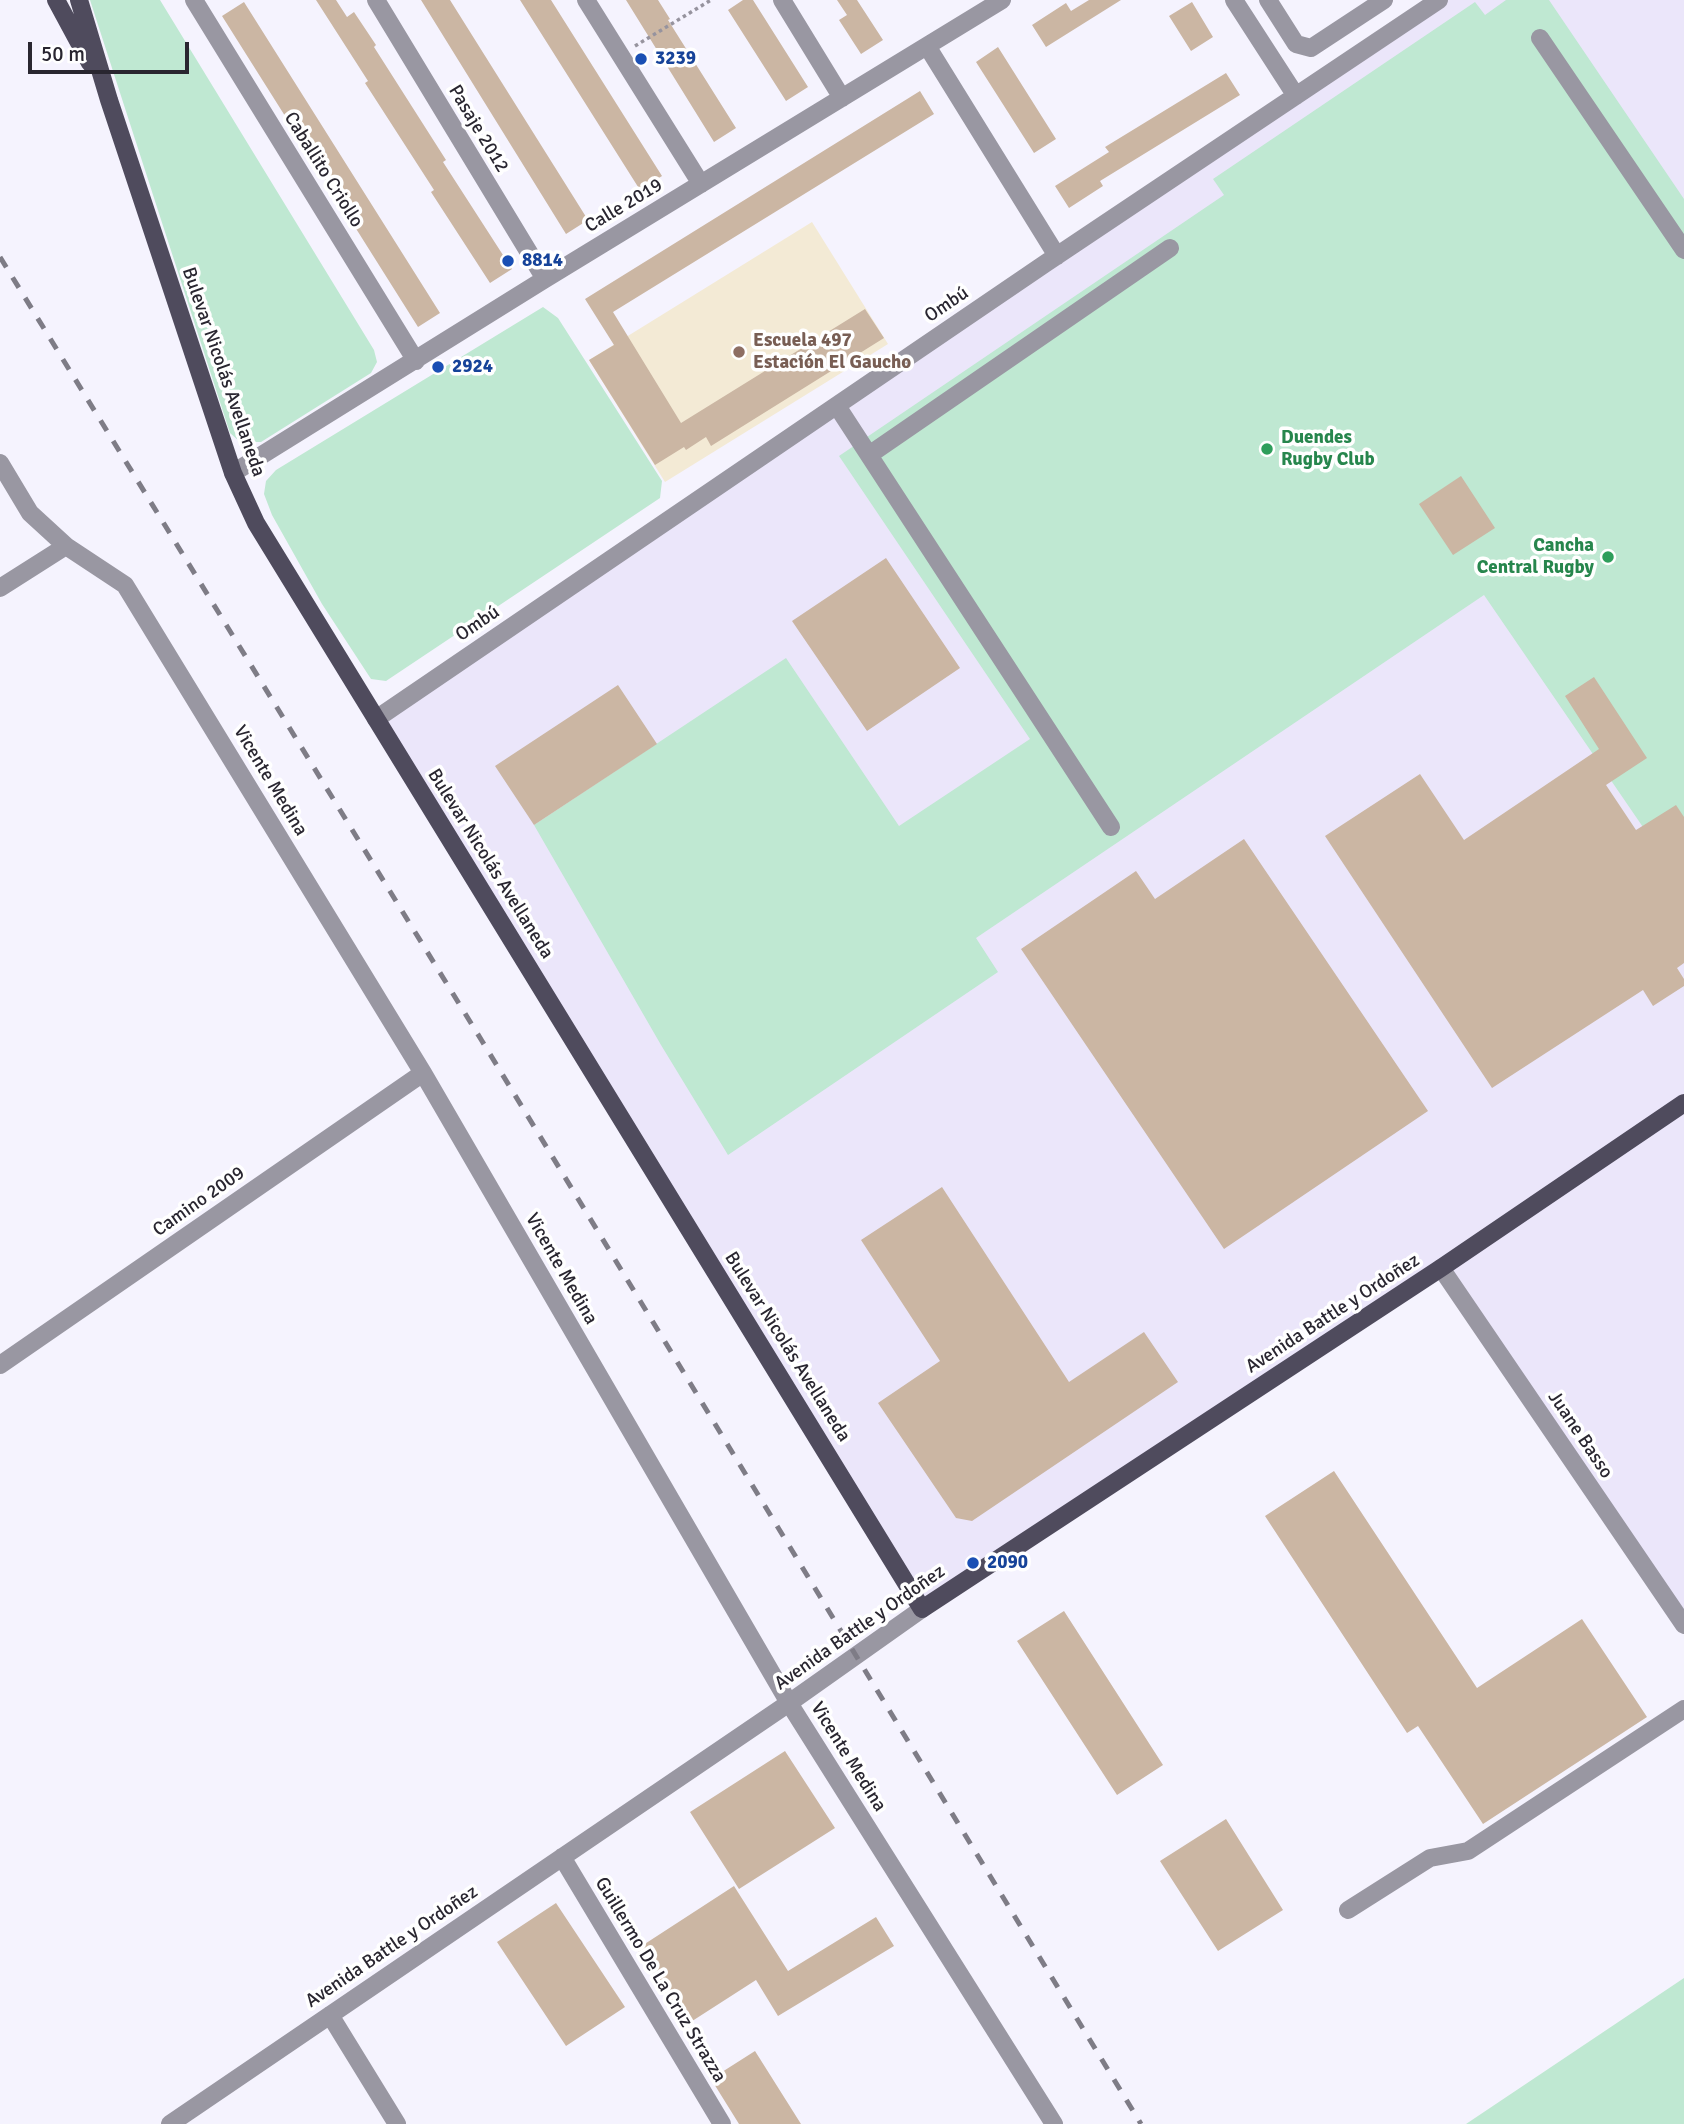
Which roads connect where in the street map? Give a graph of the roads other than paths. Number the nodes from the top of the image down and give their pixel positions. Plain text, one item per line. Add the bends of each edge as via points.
1 (56, 0) edge
2 (79, 0) edge
3 (194, 0) edge
4 (376, 0) edge
5 (586, 0) edge
6 (782, 0) edge
7 (1002, 0) edge
8 (1234, 0) edge
9 (1268, 0) edge
10 (1384, 0) edge
11 (1439, 0) edge
12 (1539, 38) dead end
13 (927, 46) junction
14 (1296, 96) junction
15 (842, 98) junction
16 (110, 100) junction
17 (701, 184) junction
18 (1170, 248) dead end
19 (1684, 250) edge
20 (1057, 256) junction
21 (545, 279) junction
22 (416, 361) junction
23 (837, 406) junction
24 (869, 455) junction
25 (0, 464) edge
26 (233, 473) junction
27 (66, 546) junction
28 (0, 588) edge
29 (376, 719) junction
30 (1111, 827) dead end
31 (423, 1073) junction
32 (1684, 1103) edge
33 (1441, 1268) junction
34 (0, 1365) edge
35 (922, 1609) junction
36 (1684, 1625) edge
37 (789, 1703) junction
38 (1684, 1709) edge
39 (562, 1857) junction
40 (1348, 1910) dead end
41 (330, 2015) junction
42 (170, 2124) edge
43 (397, 2124) edge
44 (722, 2124) edge
45 (1054, 2124) edge

1 - 16 main road, Bulevar Nicolás Avellaneda
2 - 16 main road, Bulevar Nicolás Avellaneda
3 - 22 street, Caballito Criollo
4 - 21 street, Pasaje 2012
5 - 17 street
6 - 15 street
7 - 13 street, Calle 2019
8 - 14 street
9 - 10 street via 1296,44 1311,48
11 - 14 street, Ombú
12 - 19 street
13 - 15 street, Calle 2019
13 - 20 street
14 - 20 street, Ombú
15 - 17 street, Calle 2019
16 - 26 main road, Bulevar Nicolás Avellaneda
17 - 21 street, Calle 2019
18 - 24 street
20 - 23 street, Ombú
21 - 22 street, Calle 2019
22 - 26 street, Calle 2019
23 - 24 street
23 - 29 street, Ombú
24 - 30 street
25 - 27 street, Vicente Medina via 30,513
26 - 29 main road, Bulevar Nicolás Avellaneda via 256,523
27 - 28 street
27 - 31 street, Vicente Medina via 125,584
29 - 35 main road, Bulevar Nicolás Avellaneda
31 - 34 street, Camino 2009
31 - 37 street, Vicente Medina
32 - 33 main road, Avenida Battle y Ordoñez
33 - 35 main road, Avenida Battle y Ordoñez
33 - 36 street, Juane Basso
35 - 37 street, Avenida Battle y Ordoñez
37 - 39 street, Avenida Battle y Ordoñez
37 - 45 street, Vicente Medina
38 - 40 street via 1468,1851 1430,1858
39 - 41 street, Avenida Battle y Ordoñez
39 - 44 street, Guillermo De La Cruz Strazza
41 - 42 street, Avenida Battle y Ordoñez
41 - 43 street

